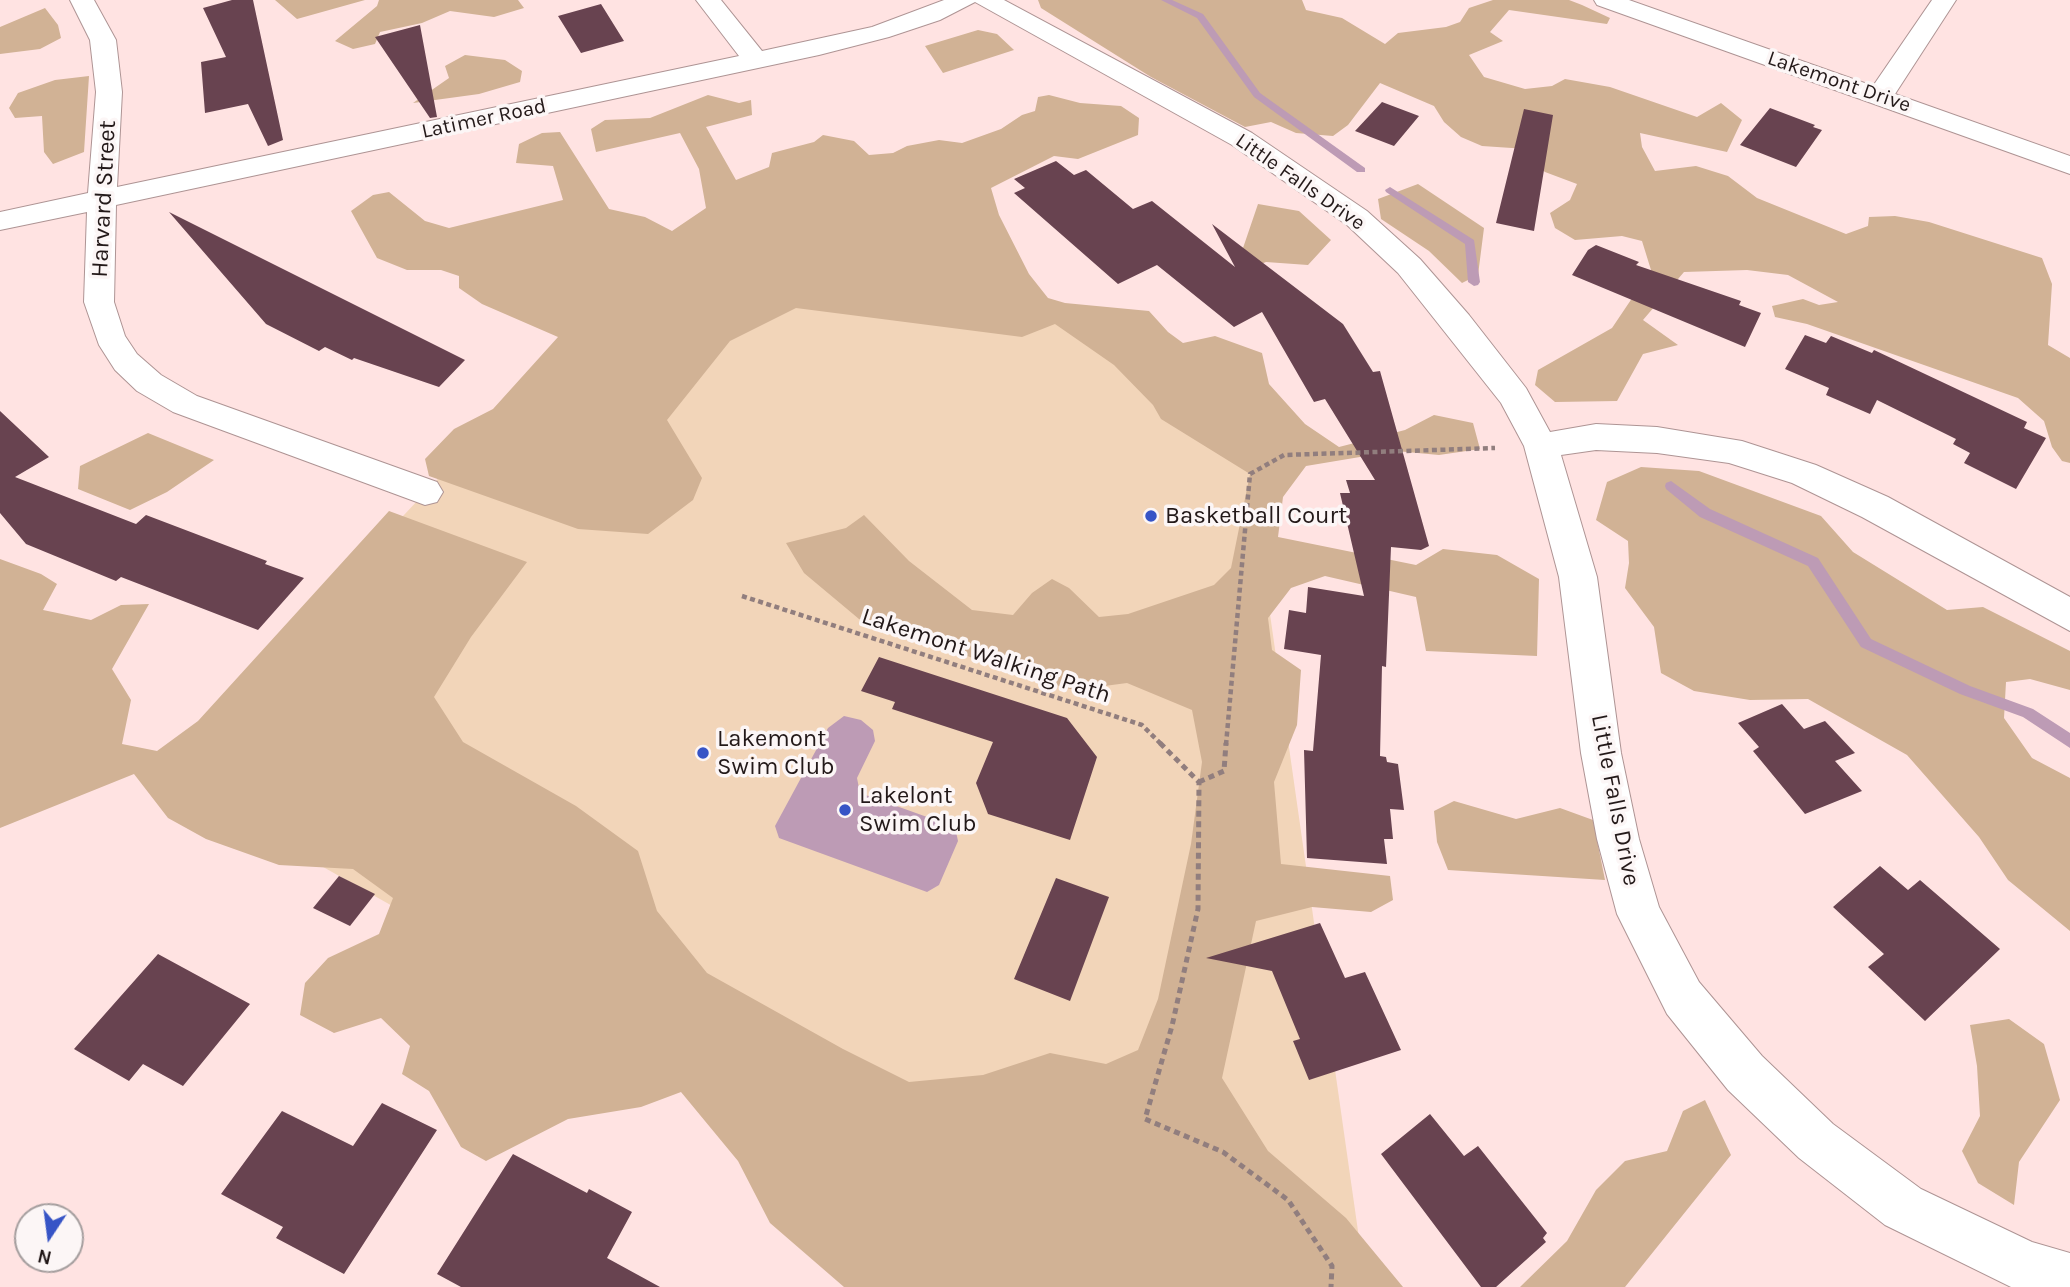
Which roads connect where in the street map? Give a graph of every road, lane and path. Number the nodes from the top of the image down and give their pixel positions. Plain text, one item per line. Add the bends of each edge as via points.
1 (82, 0) edge
2 (708, 0) edge
3 (964, 0) edge
4 (986, 0) edge
5 (1606, 0) edge
6 (1944, 0) edge
7 (755, 60) junction
8 (1880, 96) junction
9 (2070, 165) edge
10 (103, 198) junction
11 (0, 221) edge
12 (1541, 446) junction
13 (425, 492) dead end
14 (742, 596) dead end
15 (2070, 615) edge
16 (1199, 782) junction
17 (2070, 1279) edge
18 (1331, 1287) edge

1 - 10 street, Harvard Street via 103,40 109,87
2 - 7 street
3 - 7 street, Latimer Road via 880,32
4 - 12 street, Little Falls Drive via 1242,139 1357,218 1409,266 1473,342 1514,396
5 - 8 street, Lakemont Drive
6 - 8 street
7 - 10 street, Latimer Road
8 - 9 street, Lakemont Drive
10 - 11 street, Latimer Road
10 - 13 street, Harvard Street via 99,302 110,337 126,362 149,383 222,420
12 - 15 street via 1596,438 1730,450 1804,474 1875,507
12 - 16 path via 1284,455 1250,474 1224,771
12 - 17 street, Little Falls Drive via 1578,578 1601,753 1618,839 1639,914 1683,998 1745,1073 1816,1141 1903,1207 2026,1267
14 - 16 path, Lakemont Walking Path via 1142,725
16 - 18 path via 1198,909 1145,1119 1223,1152 1288,1200 1332,1266

